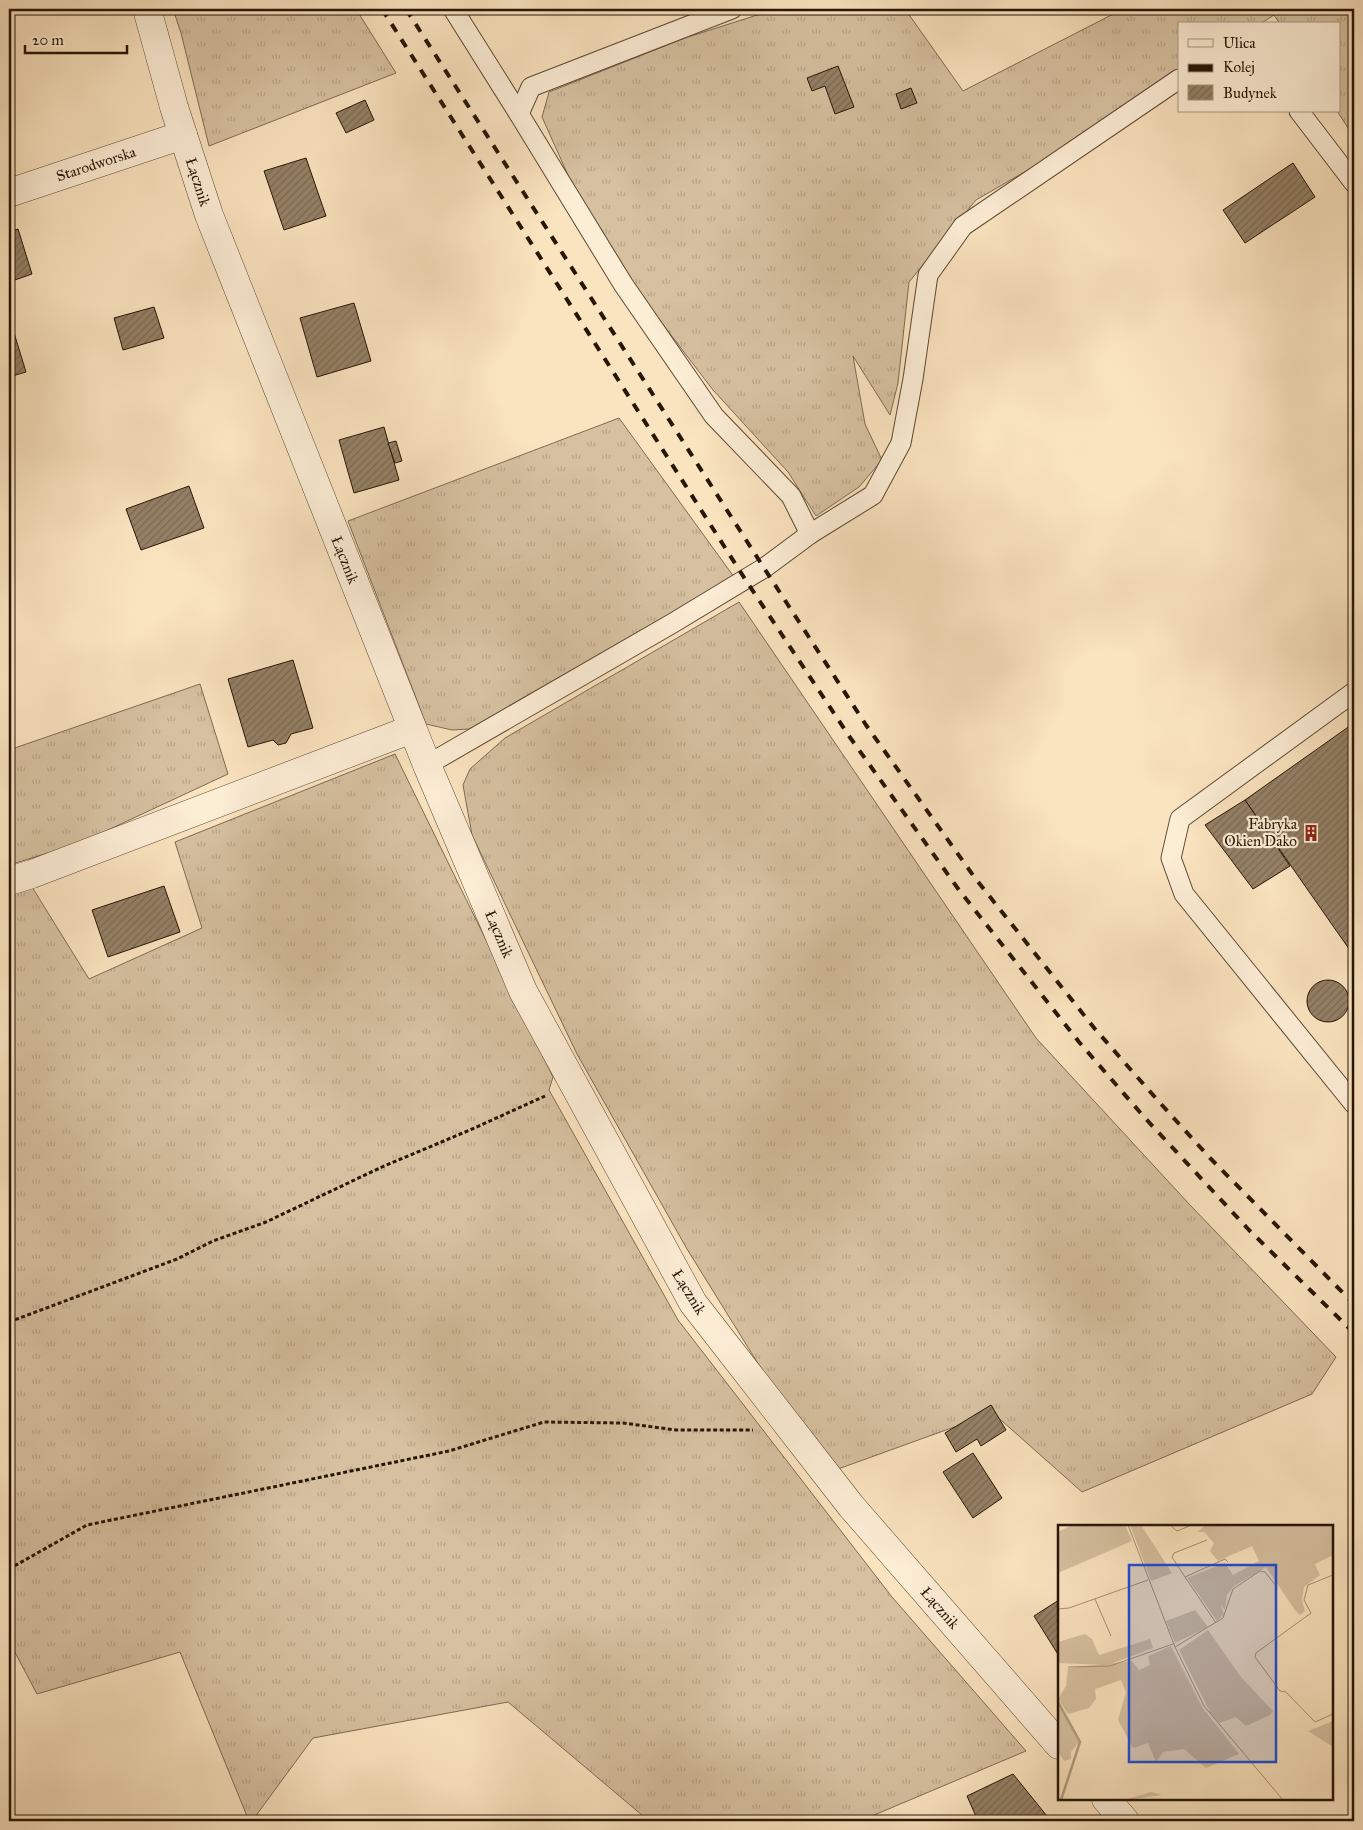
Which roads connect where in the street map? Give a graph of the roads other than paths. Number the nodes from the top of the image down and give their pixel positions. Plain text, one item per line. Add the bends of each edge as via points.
1 (147, 9) edge
2 (453, 9) edge
3 (732, 9) edge
4 (1178, 80) edge
5 (1300, 112) edge
6 (519, 114) junction
7 (183, 136) junction
8 (1354, 183) edge
9 (9, 193) edge
10 (810, 534) junction
11 (1354, 692) edge
12 (412, 729) junction
13 (427, 765) junction
14 (9, 881) edge
15 (1354, 1104) edge
16 (1058, 1744) edge
17 (1107, 1800) edge
18 (1125, 1821) edge

1 - 7 street, Łącznik
2 - 6 lane
3 - 6 lane via 531,87
4 - 10 lane via 963,226 928,275 901,443 873,495
5 - 8 lane
6 - 10 lane via 623,284 714,416 791,496
7 - 9 street, Starodworska
7 - 12 street, Łącznik via 209,215
10 - 13 lane via 764,568
11 - 15 lane via 1180,820 1171,858 1184,894
12 - 13 street, Łącznik
12 - 14 street
13 - 16 street, Łącznik via 523,991 693,1303 851,1506
17 - 18 street

